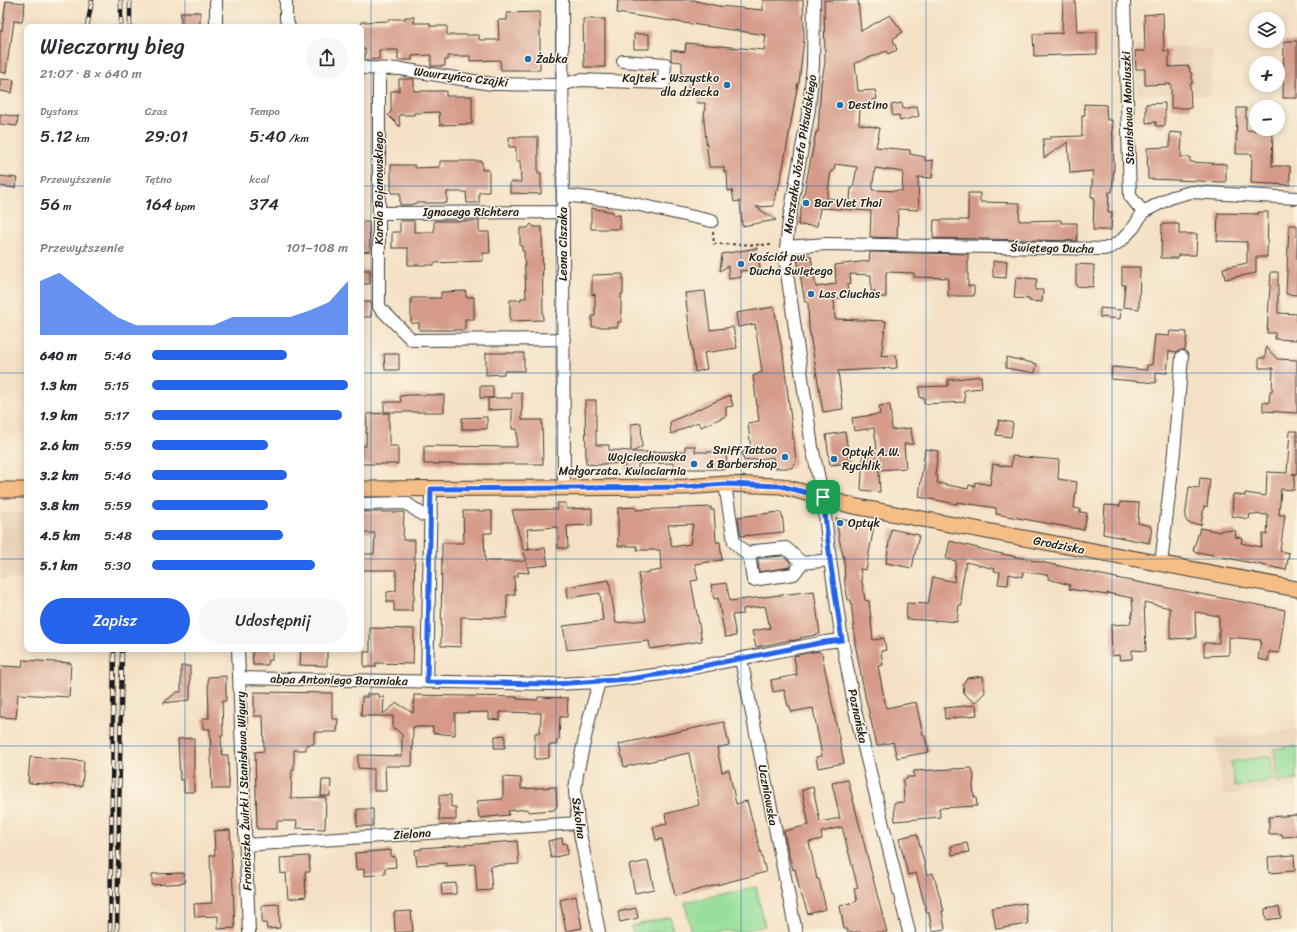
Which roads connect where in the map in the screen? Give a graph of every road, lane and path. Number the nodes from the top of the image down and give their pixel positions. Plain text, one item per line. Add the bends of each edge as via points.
1 (216, 0) edge
2 (286, 0) edge
3 (562, 0) edge
4 (814, 0) edge
5 (1124, 0) edge
6 (216, 24) edge
7 (288, 24) edge
8 (623, 61) dead end
9 (364, 68) edge
10 (379, 68) junction
11 (561, 85) junction
12 (563, 195) junction
13 (1297, 198) edge
14 (563, 212) junction
15 (1143, 212) junction
16 (379, 213) junction
17 (712, 220) joint
18 (772, 244) dead end
19 (786, 247) junction
20 (564, 339) junction
21 (1182, 357) dead end
22 (725, 484) junction
23 (564, 487) junction
24 (364, 489) edge
25 (431, 489) junction
26 (0, 490) edge
27 (24, 490) edge
28 (823, 497) junction
29 (364, 504) edge
30 (431, 515) junction
31 (750, 556) junction
32 (830, 560) junction
33 (802, 563) junction
34 (1161, 564) junction
35 (1297, 589) edge
36 (842, 640) junction
37 (238, 652) edge
38 (740, 659) junction
39 (239, 678) junction
40 (427, 682) junction
41 (599, 682) junction
42 (578, 823) junction
43 (246, 845) junction
44 (250, 932) edge
45 (599, 932) edge
46 (796, 932) edge
47 (909, 932) edge

1 - 6 street
2 - 7 street
3 - 11 street, Leona Ciszaka
4 - 19 street, Marszałka Józefa Piłsudskiego via 810,102
5 - 15 street, Stanisława Moniuszki via 1130,196
8 - 11 street, Wawrzyńca Czajki via 665,64 664,83 580,80
9 - 10 street, Wawrzyńca Czajki
10 - 11 street, Wawrzyńca Czajki via 401,69 492,84
10 - 16 street, Karola Bojanowskiego
11 - 12 street, Leona Ciszaka
12 - 14 street, Leona Ciszaka
12 - 17 street via 626,202
13 - 15 street via 1191,192 1172,197
14 - 16 street, Ignacego Richtera
14 - 20 street, Leona Ciszaka
15 - 19 street, Świętego Ducha via 1122,240 1104,249 826,244
16 - 20 street, Karola Bojanowskiego via 379,307 412,340
17 - 18 path via 714,244
19 - 28 street, Marszałka Józefa Piłsudskiego via 786,270 812,447
20 - 23 street, Leona Ciszaka
21 - 34 street
22 - 23 main road, Grodziska via 686,487
22 - 28 main road, Grodziska via 781,486
22 - 31 street via 734,542
23 - 25 main road, Grodziska
24 - 25 main road, Grodziska
25 - 30 street
26 - 27 main road
28 - 32 street, Poznańska
28 - 34 main road, Grodziska via 853,506
29 - 30 street via 406,503 422,515
30 - 40 street
31 - 33 street via 755,551 786,548
31 - 33 street via 754,580 794,574
32 - 33 street
32 - 36 street, Poznańska
34 - 35 main road, Grodziska
36 - 38 street, abpa Antoniego Baraniaka
36 - 47 street, Poznańska via 855,710
37 - 39 street, Franciszka Żwirki i Stanisława Wigury
38 - 41 street, abpa Antoniego Baraniaka via 662,674
38 - 46 street, Uczniowska
39 - 40 street, abpa Antoniego Baraniaka
39 - 43 street, Franciszka Żwirki i Stanisława Wigury
40 - 41 street, abpa Antoniego Baraniaka
41 - 42 street, Szkolna via 577,774 575,791
42 - 43 street, Zielona
42 - 45 street, Szkolna
43 - 44 street, Franciszka Żwirki i Stanisława Wigury

